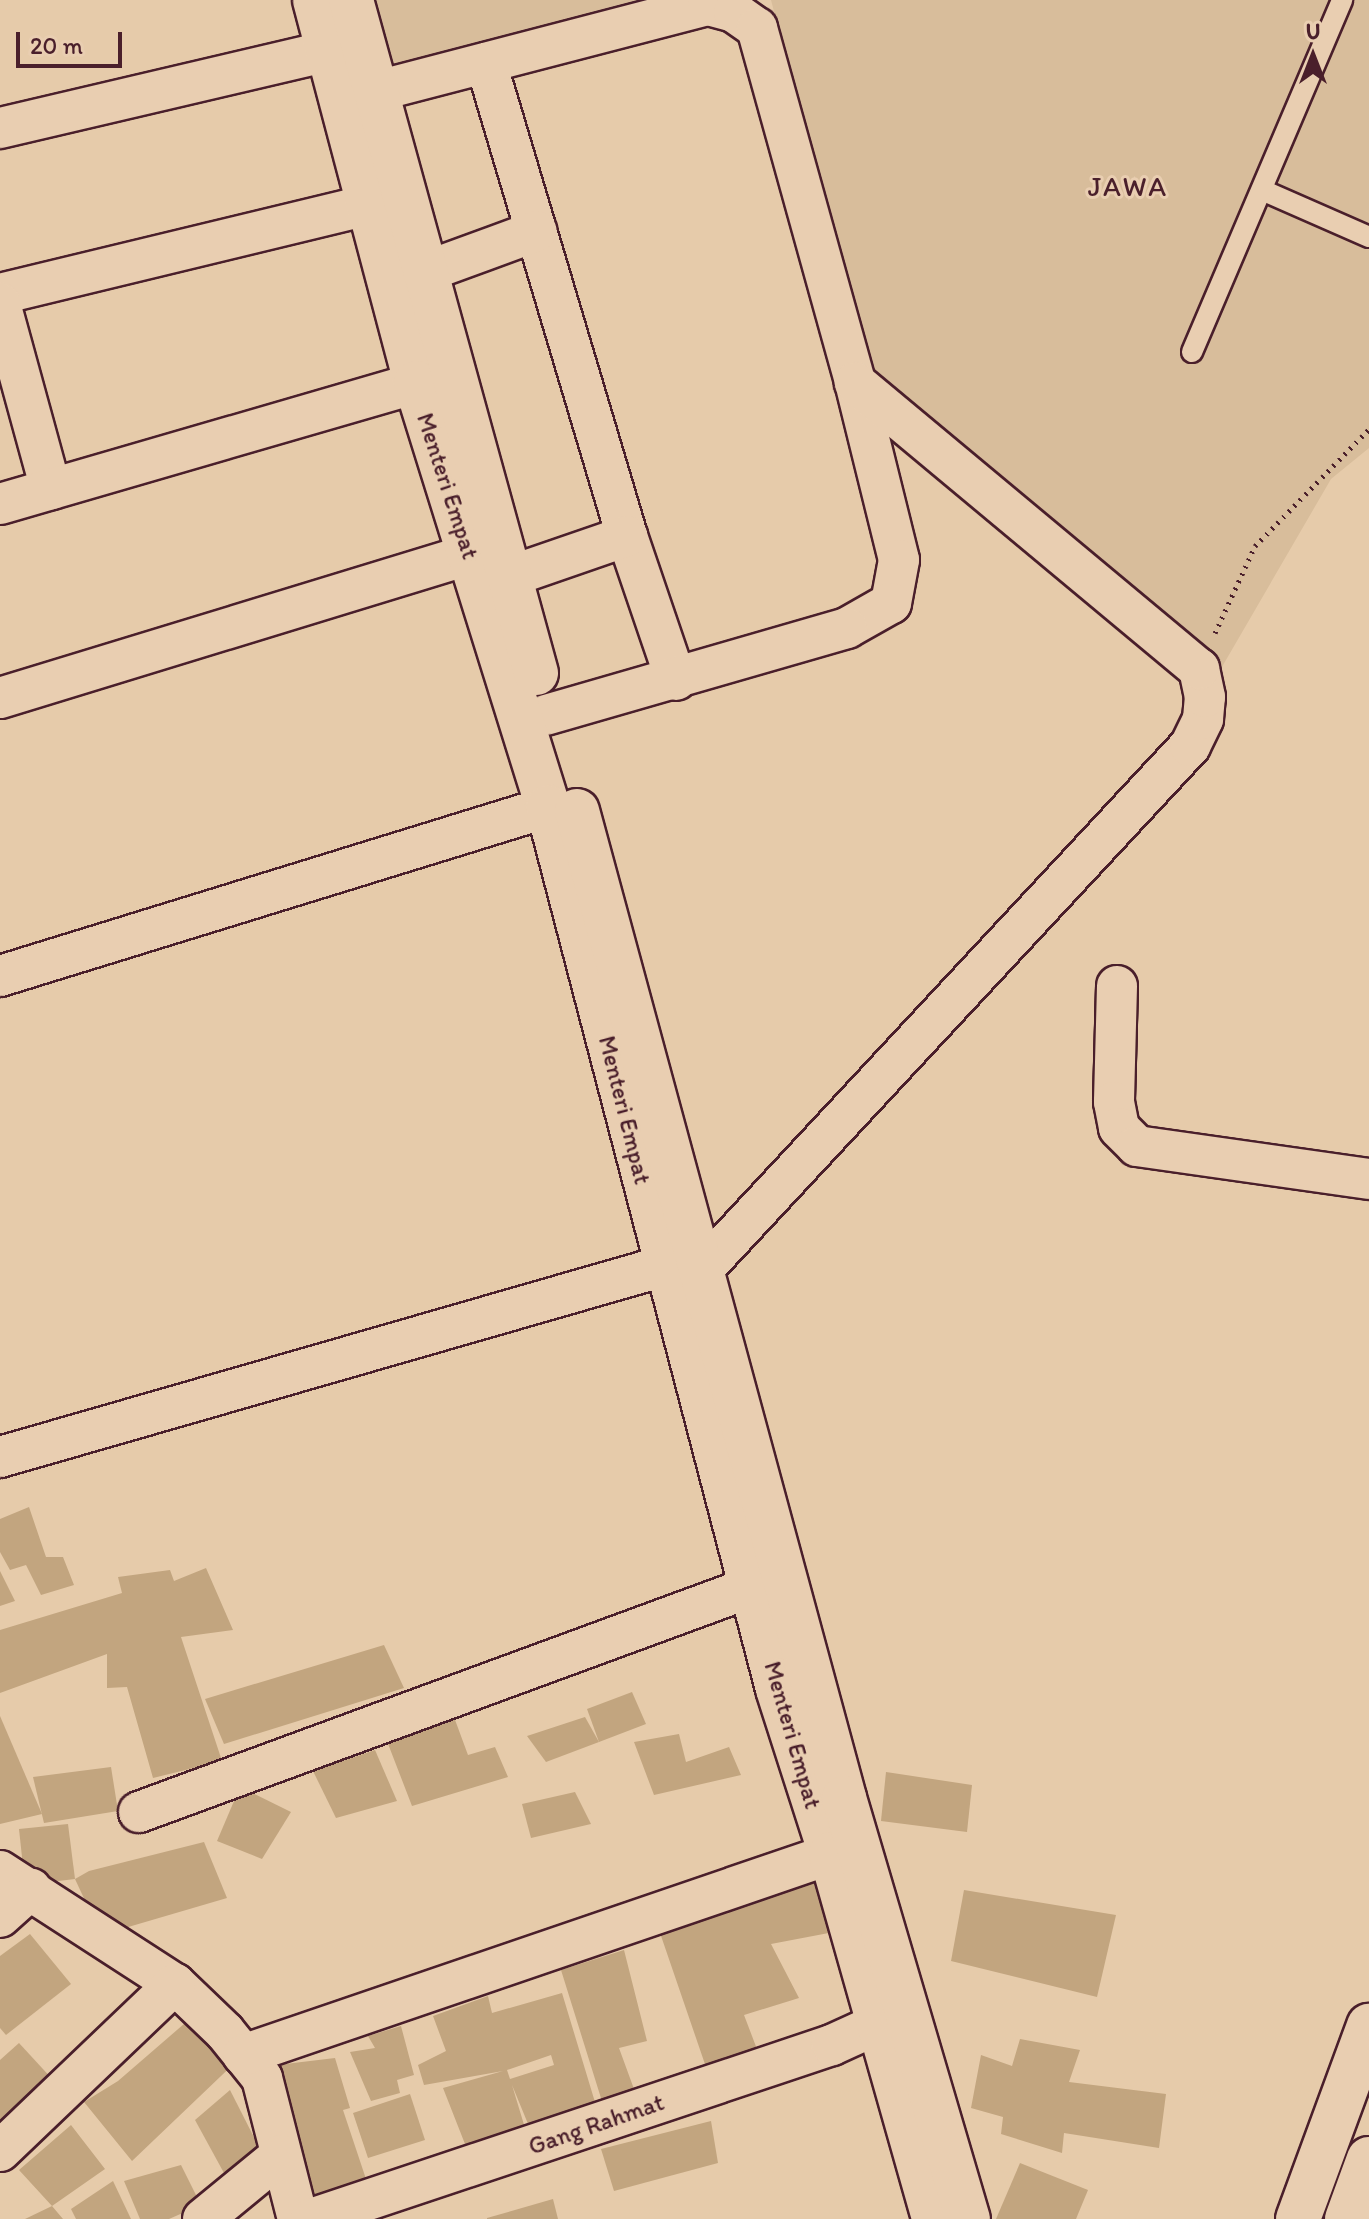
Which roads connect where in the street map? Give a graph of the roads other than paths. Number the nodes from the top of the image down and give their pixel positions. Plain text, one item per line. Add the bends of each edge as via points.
1 (315, 0) edge
2 (351, 0) edge
3 (1342, 0) edge
4 (345, 47) junction
5 (486, 63) junction
6 (373, 92) junction
7 (0, 128) edge
8 (1262, 190) junction
9 (365, 206) junction
10 (537, 231) junction
11 (1369, 237) edge
12 (422, 273) junction
13 (0, 294) edge
14 (0, 303) edge
15 (1192, 352) dead end
16 (434, 378) junction
17 (855, 382) junction
18 (51, 489) junction
19 (0, 504) edge
20 (627, 536) junction
21 (495, 558) junction
22 (676, 680) junction
23 (0, 698) edge
24 (546, 715) junction
25 (561, 804) junction
26 (0, 976) edge
27 (1117, 986) dead end
28 (1369, 1179) edge
29 (684, 1267) junction
30 (0, 1457) edge
31 (770, 1583) junction
32 (139, 1812) dead end
33 (846, 1850) junction
34 (16, 1880) edge
35 (0, 1917) edge
36 (175, 1984) junction
37 (894, 2019) junction
38 (1369, 2026) edge
39 (243, 2055) junction
40 (1355, 2108) edge
41 (0, 2151) edge
42 (281, 2155) junction
43 (1369, 2159) edge
44 (1303, 2206) edge
45 (1348, 2217) edge
46 (203, 2219) edge
47 (298, 2219) edge
48 (311, 2219) edge
49 (934, 2219) edge
50 (968, 2219) edge

1 - 4 main road, Menteri Empat
2 - 4 main road, Menteri Empat
3 - 8 lane
4 - 6 main road, Menteri Empat
4 - 7 street
4 - 9 main road, Menteri Empat
5 - 6 street
5 - 10 street
5 - 17 street via 708,5 734,12 757,28
6 - 12 main road, Menteri Empat
8 - 11 lane
8 - 15 lane
9 - 13 street
9 - 16 main road, Menteri Empat
10 - 12 street
10 - 20 street
12 - 16 main road, Menteri Empat
14 - 18 street
16 - 18 street
16 - 21 main road, Menteri Empat
17 - 22 street via 899,560 891,603 847,628
17 - 29 street via 1199,669 1203,719 1190,746
18 - 19 street
20 - 21 street
20 - 22 street
21 - 23 street
21 - 24 main road, Menteri Empat
21 - 25 main road, Menteri Empat
22 - 24 street
24 - 25 main road, Menteri Empat
25 - 26 street
25 - 29 main road, Menteri Empat
27 - 28 street via 1114,1102 1119,1128 1137,1146
29 - 30 street
29 - 31 main road, Menteri Empat
31 - 32 street
31 - 33 main road, Menteri Empat via 828,1803
33 - 37 main road, Menteri Empat
33 - 39 street
34 - 35 street
34 - 36 street
36 - 39 street
36 - 41 street
37 - 48 street, Gang Rahmat via 832,2045
37 - 49 main road, Menteri Empat
37 - 50 main road, Menteri Empat
38 - 40 main road
39 - 42 street via 262,2078
40 - 44 main road
42 - 46 street
42 - 47 street
43 - 45 main road
44 - 45 main road

